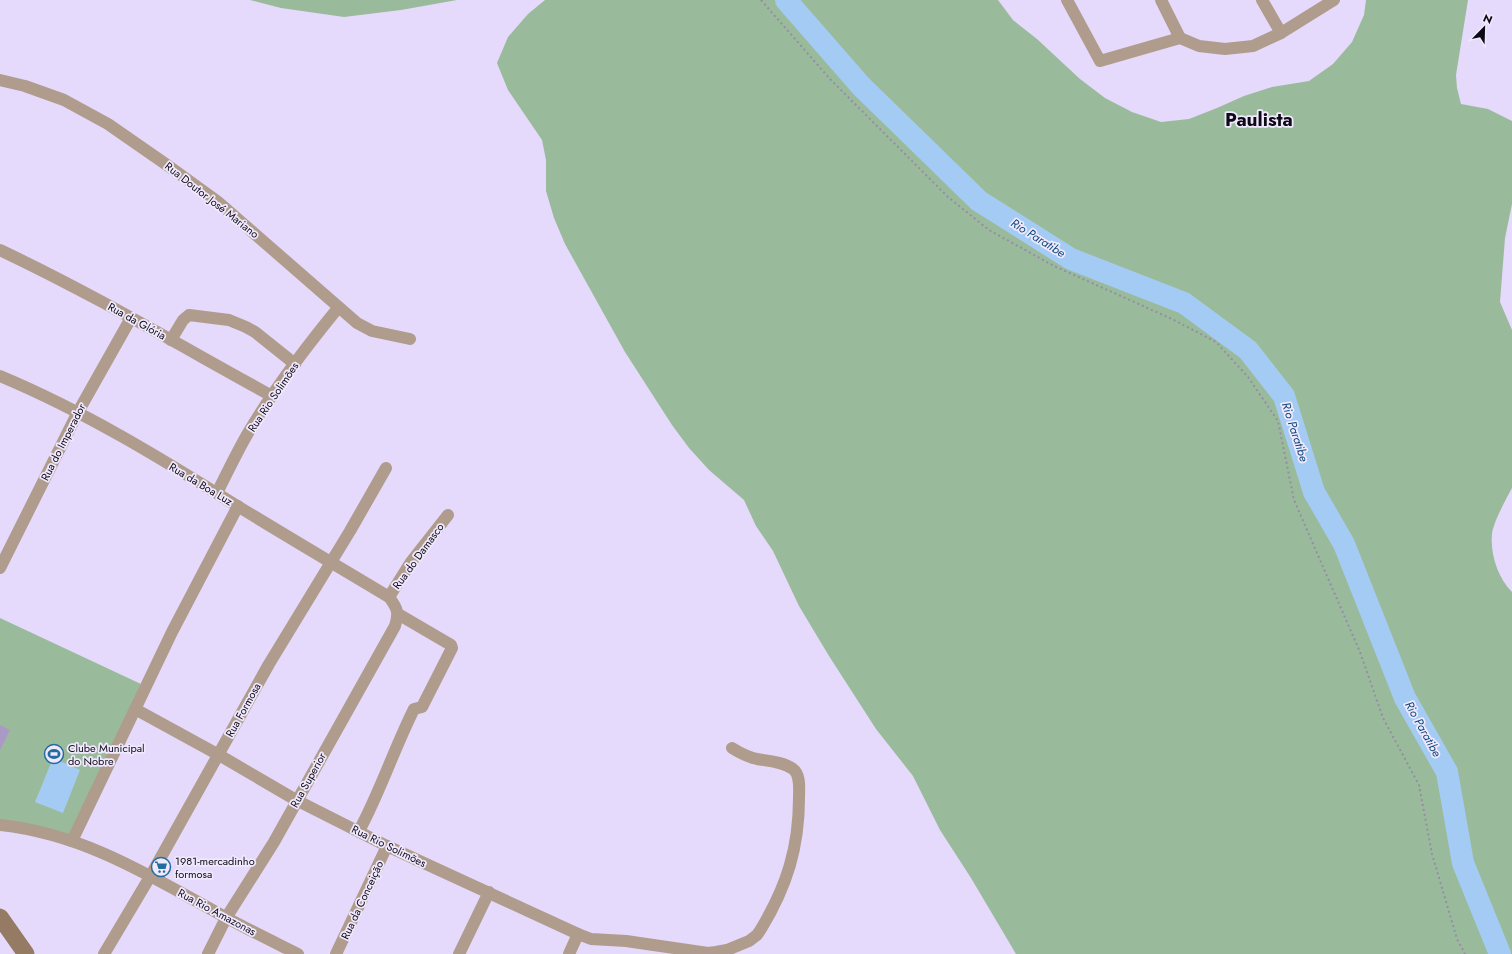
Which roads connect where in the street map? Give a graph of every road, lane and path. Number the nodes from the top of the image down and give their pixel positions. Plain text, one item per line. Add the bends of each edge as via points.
1 (761, 0) edge
2 (1067, 0) edge
3 (1161, 0) edge
4 (1262, 0) edge
5 (1334, 0) edge
6 (1281, 33) junction
7 (1180, 38) junction
8 (0, 80) edge
9 (0, 250) edge
10 (338, 308) junction
11 (131, 318) junction
12 (410, 339) dead end
13 (171, 340) junction
14 (295, 364) junction
15 (0, 376) edge
16 (272, 396) junction
17 (78, 412) junction
18 (386, 468) dead end
19 (217, 493) junction
20 (238, 506) junction
21 (448, 515) dead end
22 (331, 562) junction
23 (0, 568) edge
24 (394, 605) junction
25 (135, 709) junction
26 (732, 748) dead end
27 (219, 755) junction
28 (296, 800) junction
29 (0, 825) edge
30 (359, 831) junction
31 (72, 841) junction
32 (387, 846) junction
33 (150, 875) junction
34 (489, 892) junction
35 (0, 917) edge
36 (226, 918) junction
37 (578, 934) junction
38 (652, 948) edge
39 (26, 954) edge
40 (104, 954) edge
41 (208, 954) edge
42 (298, 954) edge
43 (336, 954) edge
44 (459, 954) edge
45 (569, 954) edge
46 (1465, 954) edge

1 - 46 path via 830,79 948,197 990,230 1054,266 1172,319 1216,342 1248,377 1278,420 1294,500 1360,652 1383,718 1419,785 1432,854 1457,939
2 - 7 street via 1098,60
3 - 7 street
4 - 6 street
5 - 6 street
6 - 7 street via 1253,46 1225,50 1199,46
8 - 10 street, Rua Doutor José Mariano via 64,100 108,124 150,152 216,202
9 - 11 street, Rua da Glória
10 - 12 street, Rua Doutor José Mariano via 365,328
10 - 14 street, Rua Rio Solimões
11 - 13 street, Rua da Glória
11 - 17 street, Rua do Imperador
13 - 14 street via 189,315 229,320 255,332
13 - 16 street, Rua da Glória
14 - 16 street, Rua Rio Solimões
15 - 17 street, Rua da Boa Luz
16 - 19 street, Rua Rio Solimões via 248,433
17 - 19 street, Rua da Boa Luz
17 - 23 street, Rua do Imperador
18 - 22 street, Rua Formosa
19 - 20 street, Rua da Boa Luz
20 - 22 street, Rua da Boa Luz
20 - 25 street
21 - 24 street, Rua do Damasco via 411,562
22 - 24 street, Rua da Boa Luz
22 - 27 street, Rua Formosa via 269,664
24 - 28 street, Rua Superior via 395,626
24 - 30 street, Rua da Boa Luz via 452,648 422,707 414,709
25 - 27 street, Rua Rio Solimões
25 - 31 street
26 - 38 street, Rua Rio Solimões via 743,755 792,768 797,774 799,817 789,872 766,921 757,935 749,941 727,950 708,953
27 - 28 street, Rua Rio Solimões
27 - 33 street, Rua Formosa
28 - 30 street, Rua Rio Solimões
28 - 36 street, Rua Superior via 274,842
29 - 31 street, Rua Rio Amazonas via 38,831
30 - 32 street, Rua Rio Solimões
31 - 33 street, Rua Rio Amazonas
32 - 34 street, Rua Rio Solimões
32 - 43 street, Rua da Conceição
33 - 36 street, Rua Rio Amazonas
33 - 40 street, Rua Formosa
34 - 37 street, Rua Rio Solimões
34 - 44 street
35 - 39 main road
36 - 41 street, Rua Superior
36 - 42 street, Rua Rio Amazonas
37 - 38 street, Rua Rio Solimões via 591,939 626,941
37 - 45 street

